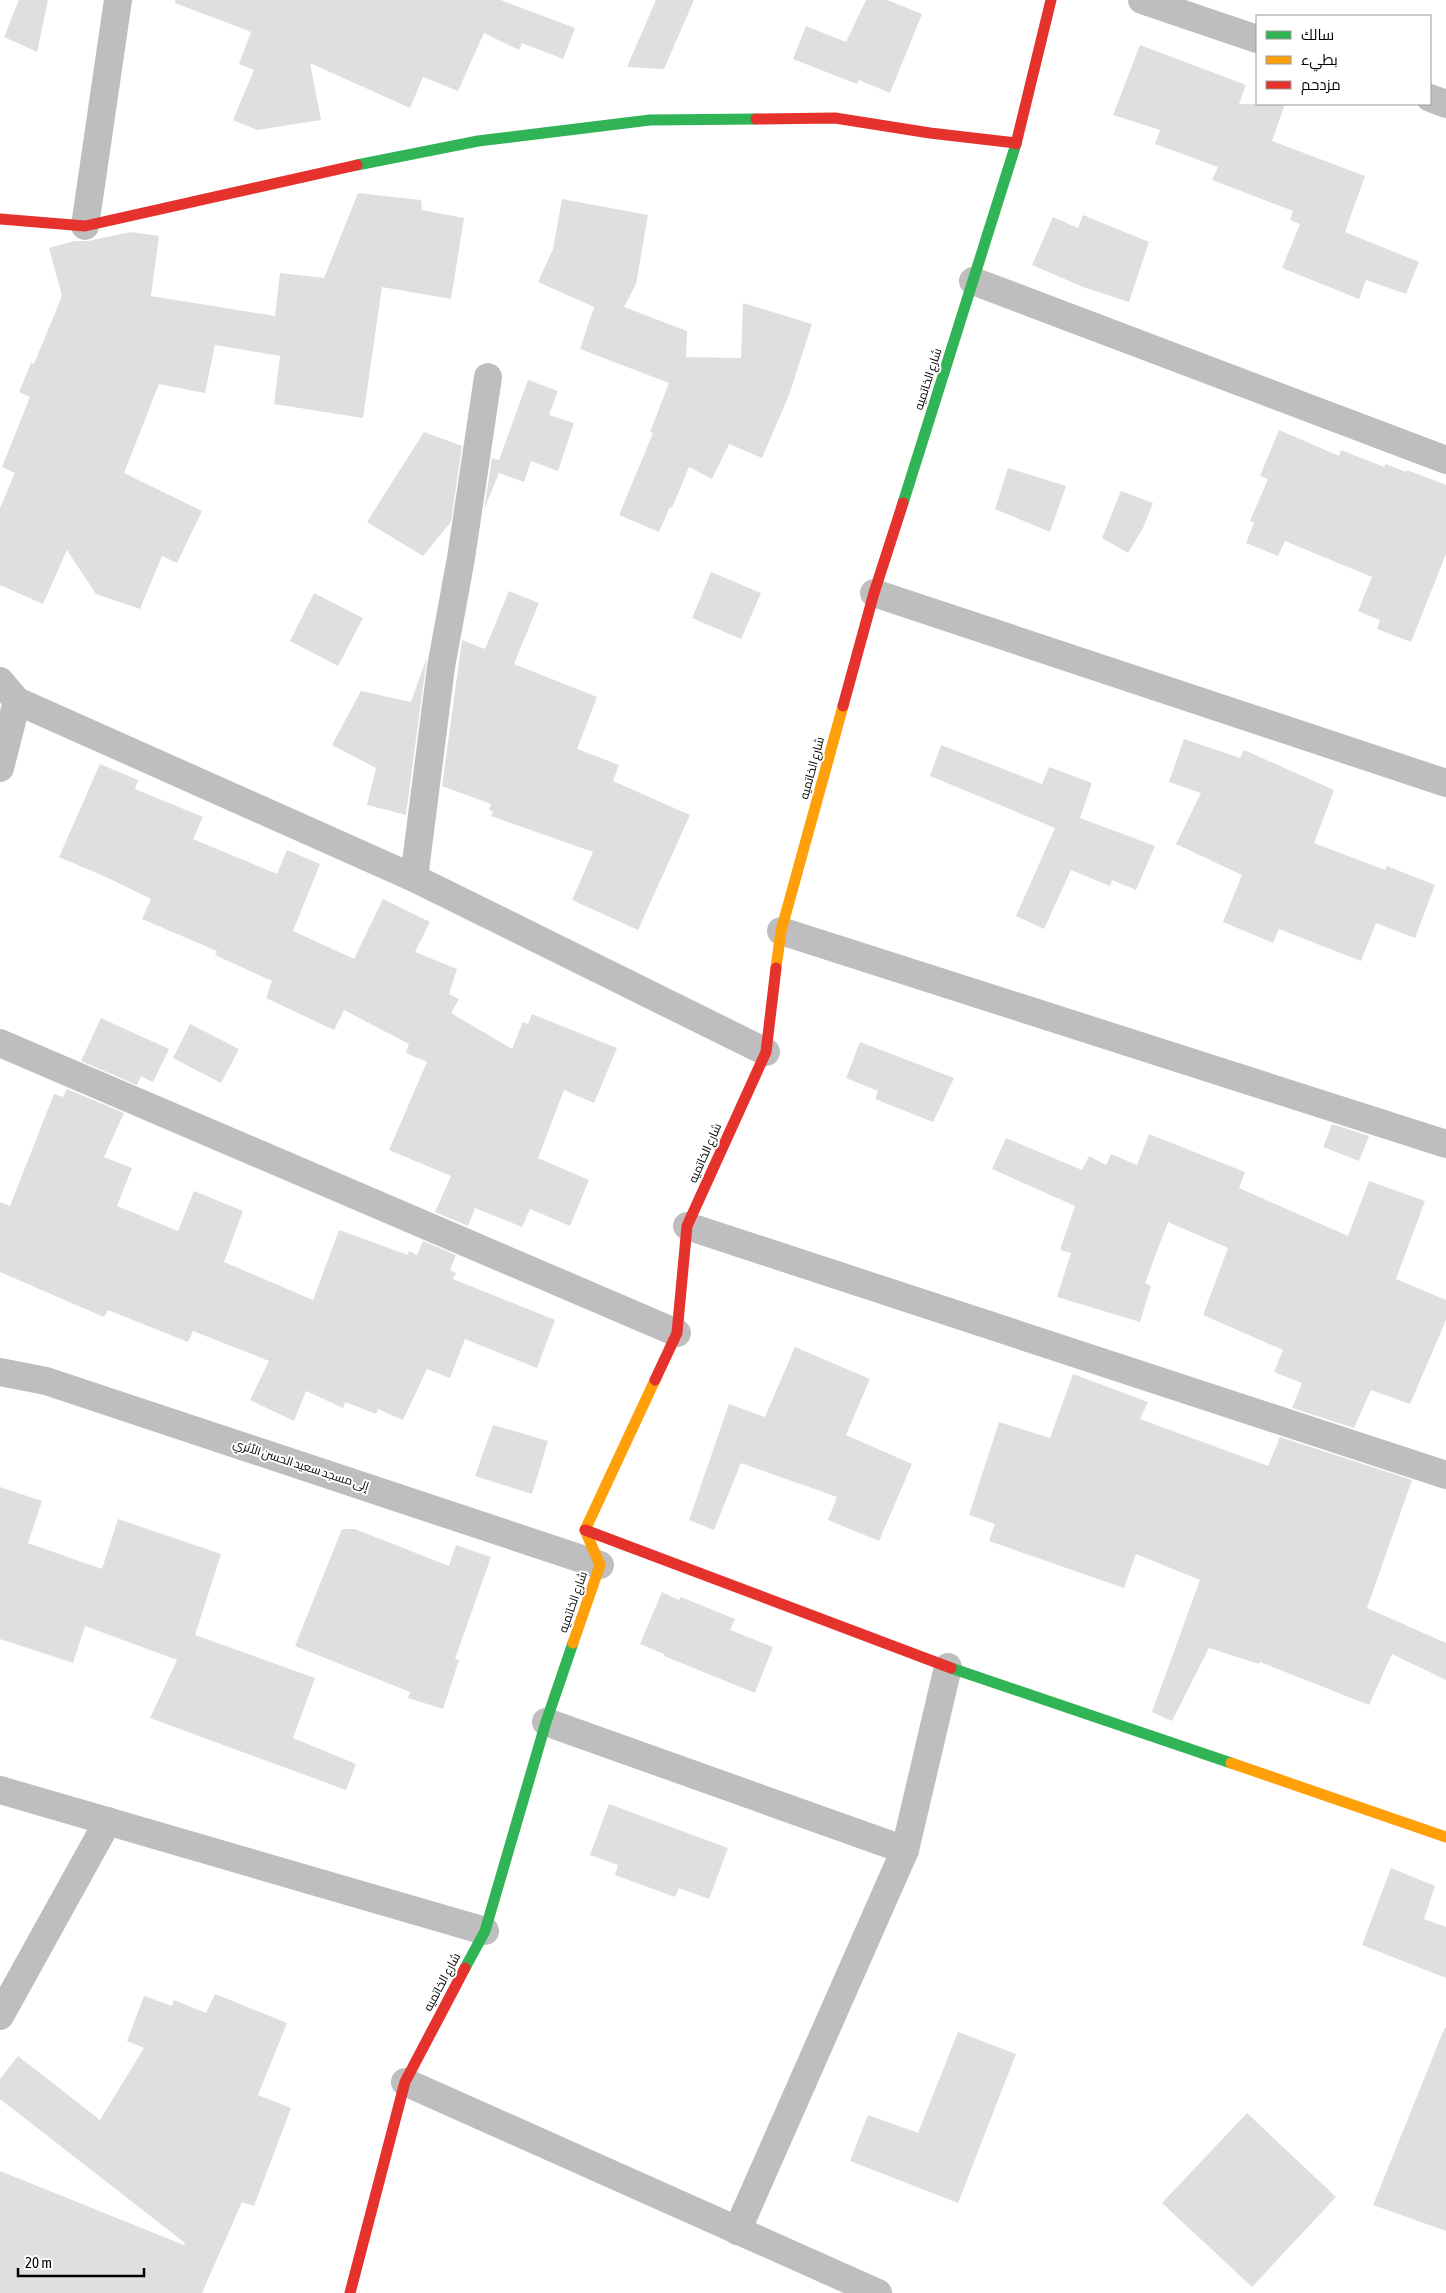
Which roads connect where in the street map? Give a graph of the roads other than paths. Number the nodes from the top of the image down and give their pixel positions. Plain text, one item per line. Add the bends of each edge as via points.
1 (118, 0) edge
2 (1050, 0) edge
3 (1142, 0) edge
4 (1256, 39) edge
5 (1431, 98) edge
6 (1446, 104) edge
7 (1016, 143) junction
8 (0, 219) edge
9 (85, 226) junction
10 (973, 281) junction
11 (488, 377) dead end
12 (1446, 460) edge
13 (874, 593) junction
14 (8, 691) edge
15 (0, 768) edge
16 (1446, 783) edge
17 (414, 878) junction
18 (781, 931) junction
19 (0, 1043) edge
20 (766, 1052) junction
21 (1446, 1144) edge
22 (687, 1226) junction
23 (677, 1334) junction
24 (0, 1372) edge
25 (1446, 1475) edge
26 (585, 1530) junction
27 (600, 1565) junction
28 (948, 1667) junction
29 (546, 1722) junction
30 (0, 1790) edge
31 (108, 1821) junction
32 (1446, 1837) edge
33 (905, 1850) junction
34 (485, 1931) junction
35 (0, 2016) edge
36 (405, 2082) junction
37 (737, 2230) junction
38 (350, 2293) edge
39 (878, 2293) edge

1 - 9 street
2 - 7 street, شارع الخاتميه
3 - 4 street
5 - 6 street
7 - 9 street via 835,118 650,120 478,140
7 - 10 street, شارع الخاتميه
8 - 9 street
10 - 12 street
10 - 13 street, شارع الخاتميه
11 - 17 street via 441,667
13 - 16 street
13 - 18 street, شارع الخاتميه
14 - 15 street
14 - 17 street
17 - 20 street
18 - 20 street, شارع الخاتميه
18 - 21 street
19 - 23 street
20 - 22 street, شارع الخاتميه
22 - 23 street, شارع الخاتميه
22 - 25 street
23 - 26 street, شارع الخاتميه
24 - 27 street, إلى مسجد سعيد الحسن الأثري via 46,1381
26 - 27 street, شارع الخاتميه
26 - 28 street
27 - 29 street, شارع الخاتميه
28 - 32 street
28 - 33 street
29 - 33 street
29 - 34 street, شارع الخاتميه
30 - 31 street
31 - 34 street
31 - 35 street
33 - 37 street
34 - 36 street, شارع الخاتميه
36 - 37 street
36 - 38 street, شارع الخاتميه
37 - 39 street

